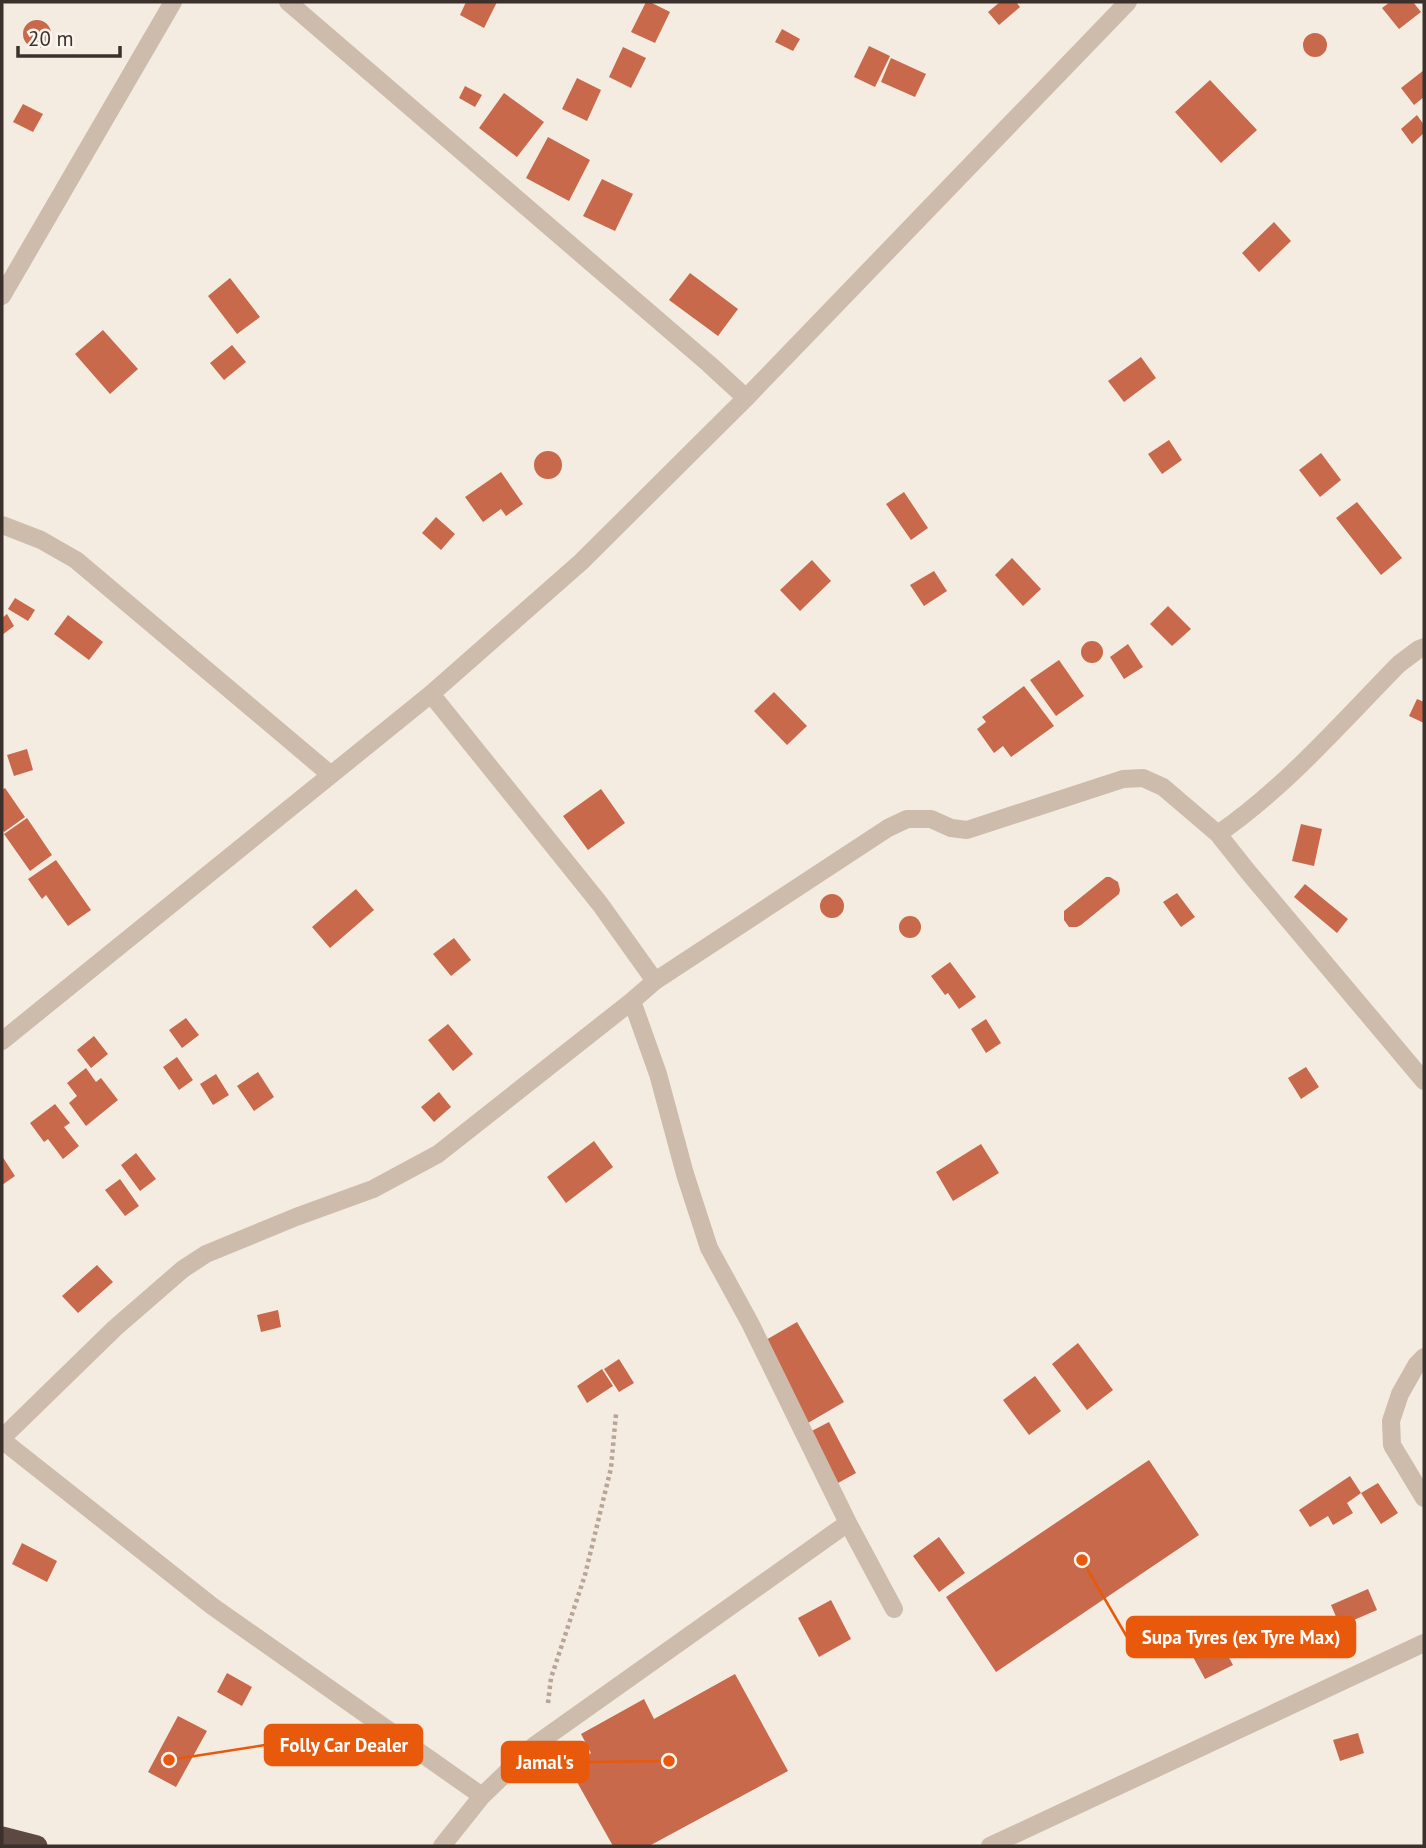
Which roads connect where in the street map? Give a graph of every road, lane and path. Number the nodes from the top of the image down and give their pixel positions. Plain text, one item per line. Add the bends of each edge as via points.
1 (173, 2) edge
2 (288, 2) edge
3 (1128, 2) edge
4 (2, 296) edge
5 (746, 398) junction
6 (2, 525) edge
7 (1424, 648) edge
8 (431, 694) junction
9 (331, 775) junction
10 (1219, 834) junction
11 (655, 981) junction
12 (632, 1001) junction
13 (2, 1041) edge
14 (1424, 1081) edge
15 (1424, 1357) edge
16 (616, 1414) dead end
17 (2, 1439) edge
18 (1424, 1498) edge
19 (848, 1523) junction
20 (894, 1609) dead end
21 (1424, 1643) edge
22 (544, 1738) junction
23 (482, 1796) junction
24 (2, 1838) edge
25 (37, 1846) edge
26 (442, 1846) edge
27 (990, 1846) edge

1 - 4 street
2 - 5 street
3 - 5 street
5 - 8 street via 581,562
6 - 9 street via 76,560
7 - 10 street via 1399,664 1279,785
8 - 9 street
8 - 11 street via 600,904
9 - 13 street
10 - 11 street via 1163,787 1143,778 1123,779 967,830 931,819 907,819
10 - 14 street
11 - 12 street
12 - 17 street via 438,1154 373,1189 206,1254 183,1269 115,1328
12 - 19 street via 709,1248
15 - 18 street via 1400,1394 1391,1421 1392,1445
16 - 22 path via 611,1468 585,1575 551,1678
17 - 23 street via 212,1606
19 - 20 street
19 - 22 street
21 - 27 street
22 - 23 street
23 - 26 street
24 - 25 highway

